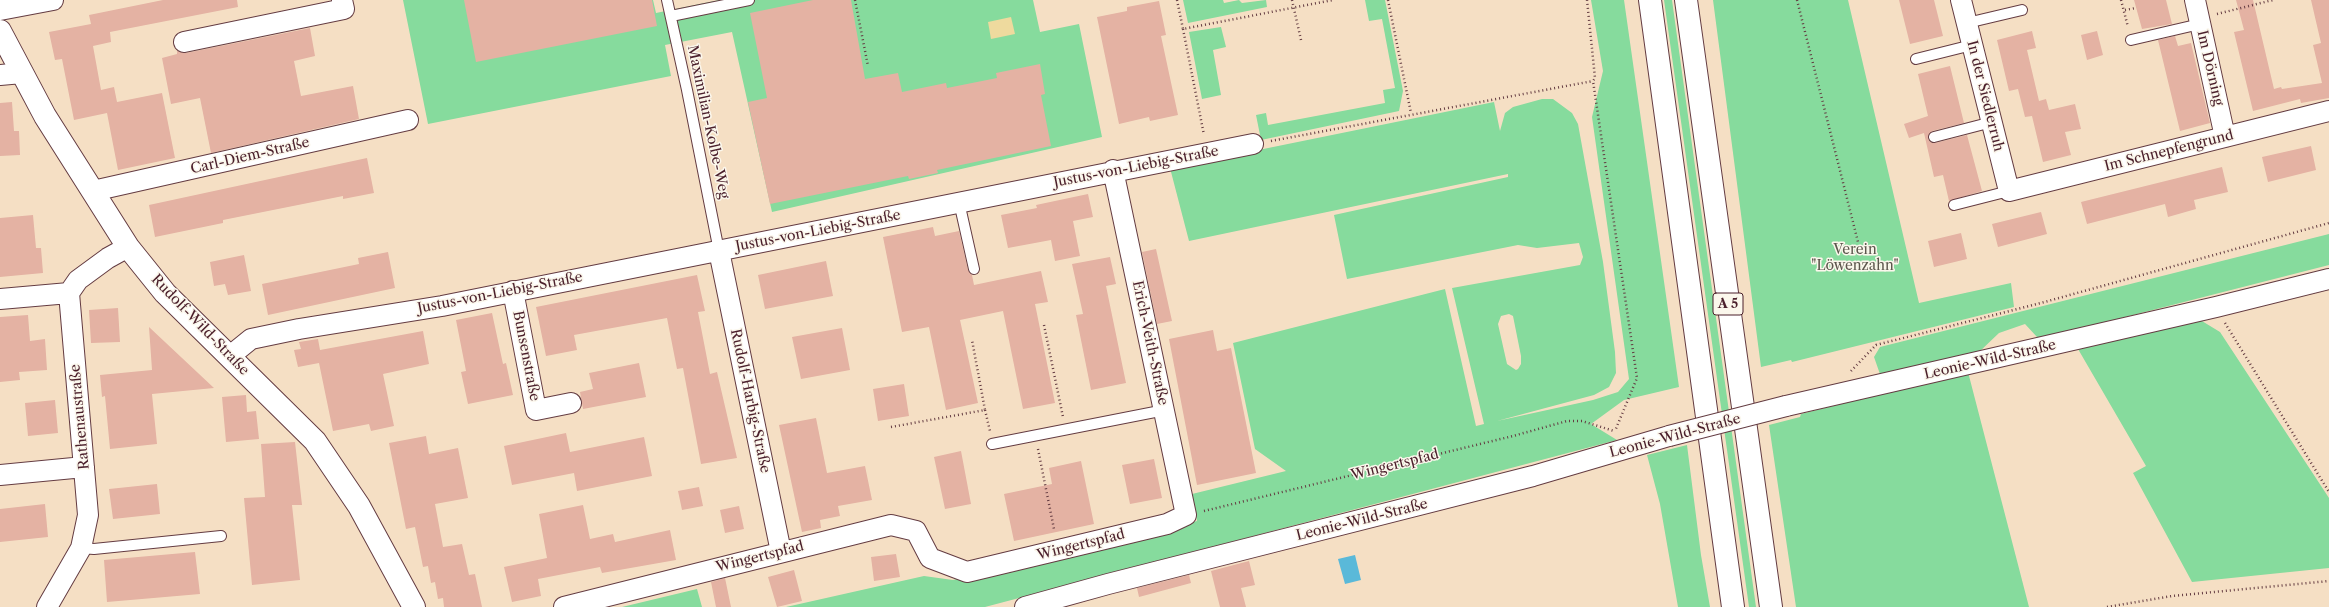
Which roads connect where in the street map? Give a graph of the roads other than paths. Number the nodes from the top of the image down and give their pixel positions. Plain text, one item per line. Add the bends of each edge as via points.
1 (53, 0) edge
2 (342, 0) edge
3 (667, 0) edge
4 (749, 0) edge
5 (1650, 0) edge
6 (1686, 0) edge
7 (1961, 0) edge
8 (0, 10) edge
9 (2022, 10) dead end
10 (2198, 14) edge
11 (671, 16) junction
12 (1967, 23) junction
13 (0, 31) edge
14 (2131, 40) dead end
15 (184, 42) dead end
16 (1972, 45) junction
17 (1916, 59) dead end
18 (22, 73) junction
19 (0, 75) edge
20 (2329, 111) edge
21 (408, 120) dead end
22 (1992, 122) junction
23 (1934, 137) dead end
24 (2226, 137) junction
25 (1253, 144) road end
26 (1113, 170) junction
27 (93, 191) junction
28 (2009, 191) junction
29 (959, 202) junction
30 (1954, 205) dead end
31 (128, 247) junction
32 (719, 251) junction
33 (974, 269) dead end
34 (2329, 279) edge
35 (513, 291) junction
36 (69, 293) junction
37 (0, 299) edge
38 (230, 356) junction
39 (571, 403) dead end
40 (1165, 410) junction
41 (992, 444) road end
42 (84, 467) junction
43 (0, 476) edge
44 (1186, 515) joint
45 (221, 536) dead end
46 (81, 548) junction
47 (781, 552) junction
48 (47, 607) edge
49 (414, 607) edge
50 (564, 607) edge
51 (1025, 607) edge
52 (1733, 607) edge
53 (1771, 607) edge

1 - 8 street
2 - 15 street via 344,9
3 - 11 lane, Maximilian-Kolbe-Weg
4 - 11 lane
5 - 52 main road, A 5
6 - 53 main road, A 5
7 - 12 street, In der Siedlerruh
9 - 12 lane
10 - 14 lane
10 - 24 street, Im Dörning
11 - 32 lane, Maximilian-Kolbe-Weg
12 - 16 street, In der Siedlerruh
13 - 18 main road, Rudolf-Wild-Straße
16 - 17 lane
16 - 22 street, In der Siedlerruh
18 - 19 street
18 - 27 main road, Rudolf-Wild-Straße via 45,116
20 - 24 street, Im Schnepfengrund
21 - 27 street, Carl-Diem-Straße
22 - 23 lane
22 - 28 street, In der Siedlerruh
24 - 28 street, Im Schnepfengrund
25 - 26 street, Justus-von-Liebig-Straße
26 - 29 street, Justus-von-Liebig-Straße
26 - 40 street, Erich-Veith-Straße
27 - 31 main road, Rudolf-Wild-Straße
28 - 30 lane
29 - 32 street, Justus-von-Liebig-Straße
29 - 33 lane
31 - 36 street via 78,280
31 - 38 main road, Rudolf-Wild-Straße via 166,293
32 - 35 street, Justus-von-Liebig-Straße
32 - 47 street, Rudolf-Harbig-Straße
34 - 51 street, Leonie-Wild-Straße, bridge via 2216,308 1786,406 1669,436 1533,476
35 - 38 street, Justus-von-Liebig-Straße via 251,339
35 - 39 street, Bunsenstraße via 536,410
36 - 37 street
36 - 42 street, Rathenaustraße
38 - 49 main road, Rudolf-Wild-Straße via 315,441 359,506
40 - 41 lane
40 - 44 street, Erich-Veith-Straße
42 - 43 street
42 - 46 street, Rathenaustraße via 88,515
44 - 47 street, Wingertspfad via 1167,524 967,572 930,558 916,531 892,525
45 - 46 lane via 94,549
46 - 48 street, Rathenaustraße
47 - 50 street, Wingertspfad

